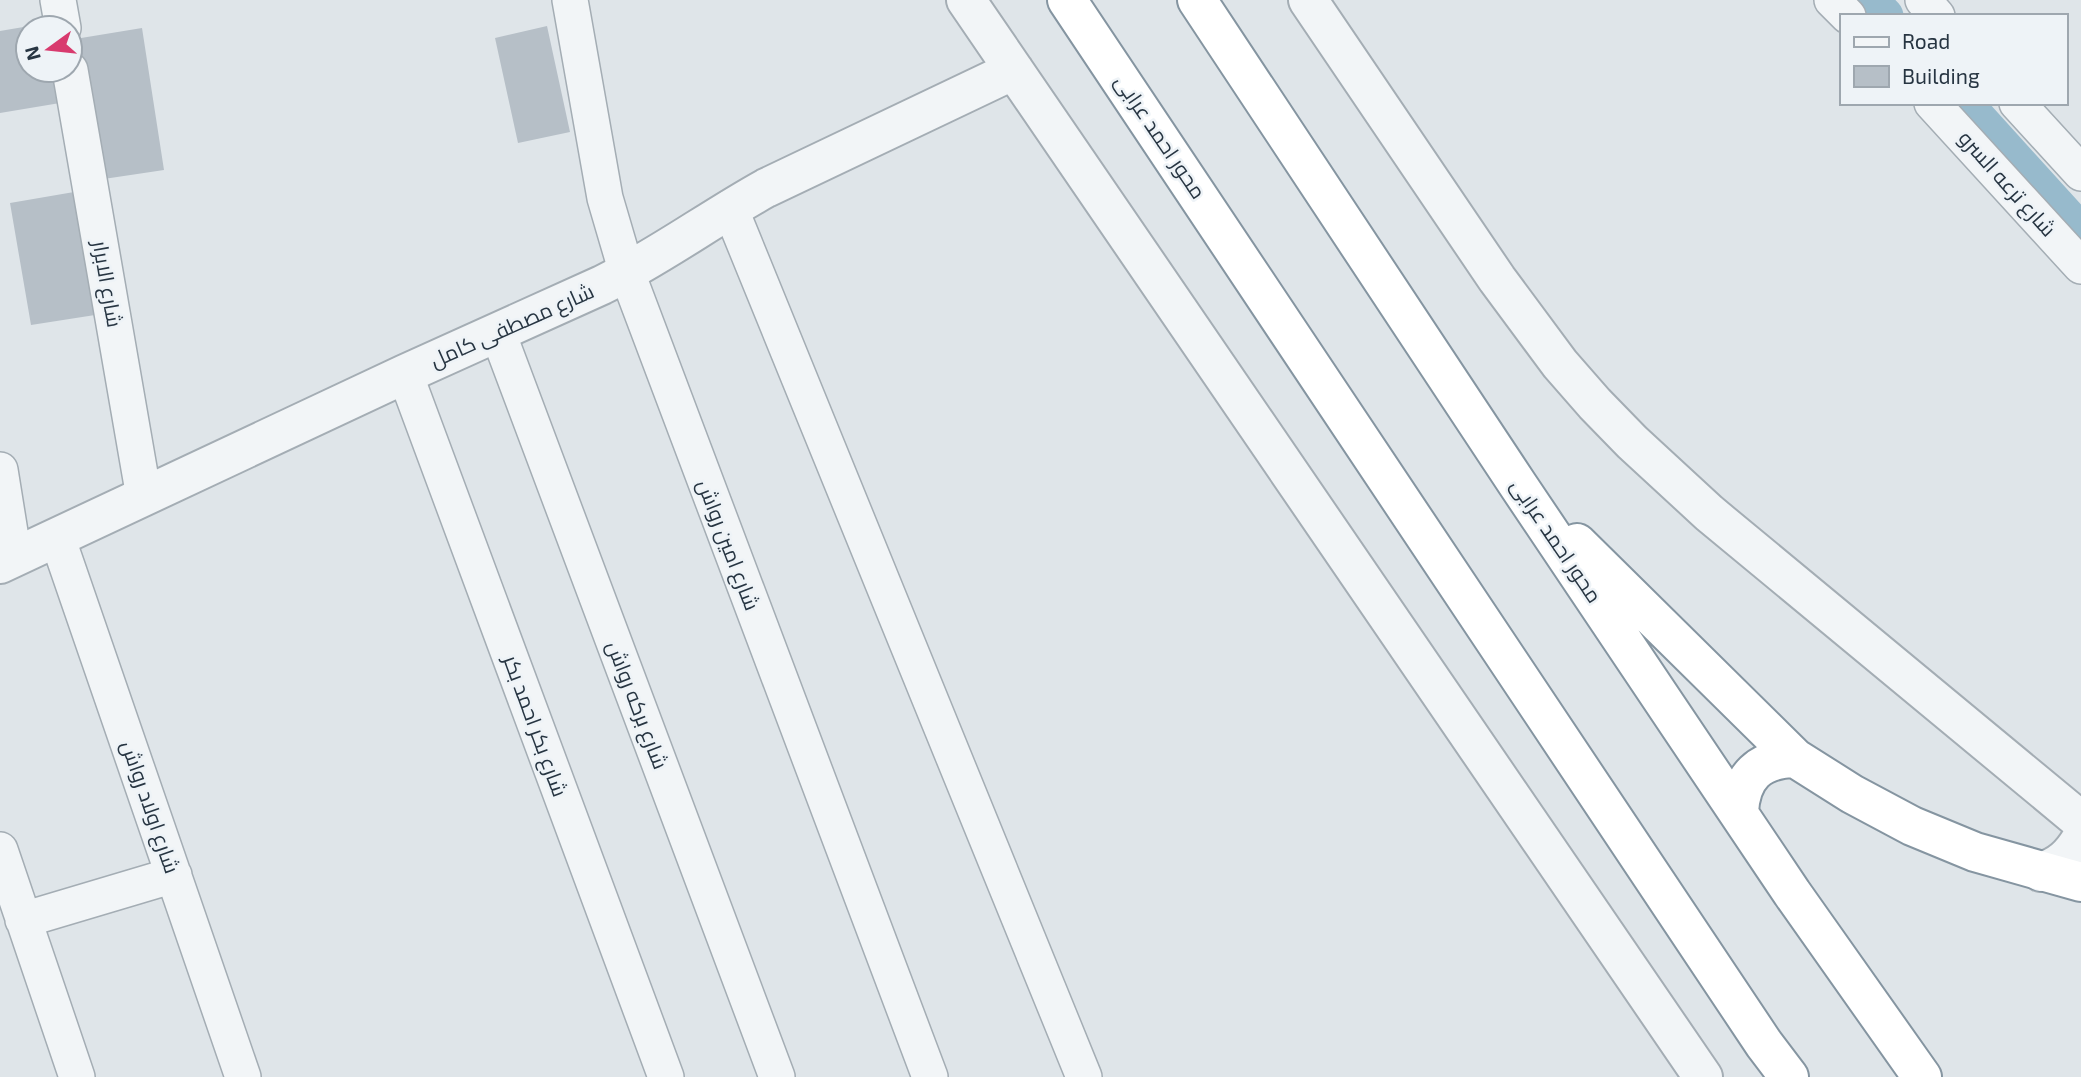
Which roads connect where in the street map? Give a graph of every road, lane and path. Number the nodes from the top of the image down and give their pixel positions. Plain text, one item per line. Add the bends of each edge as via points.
1 (570, 0) edge
2 (966, 0) edge
3 (1067, 0) edge
4 (1197, 0) edge
5 (1308, 0) edge
6 (1832, 0) edge
7 (1923, 0) edge
8 (1846, 14) edge
9 (1935, 14) edge
10 (1014, 70) junction
11 (72, 84) edge
12 (1934, 105) edge
13 (2019, 105) edge
14 (2081, 173) edge
15 (730, 208) junction
16 (2081, 266) edge
17 (627, 273) junction
18 (498, 333) junction
19 (405, 374) junction
20 (0, 470) edge
21 (1518, 485) junction
22 (144, 497) junction
23 (58, 537) junction
24 (7, 560) edge
25 (1795, 758) junction
26 (1739, 812) junction
27 (2081, 821) edge
28 (2081, 839) edge
29 (0, 850) edge
30 (2041, 872) junction
31 (173, 876) junction
32 (2081, 882) edge
33 (23, 920) junction
34 (76, 1077) edge
35 (243, 1077) edge
36 (666, 1077) edge
37 (777, 1077) edge
38 (930, 1077) edge
39 (1084, 1077) edge
40 (1703, 1077) edge
41 (1789, 1077) edge
42 (1922, 1077) edge

1 - 17 street, شارع امين رواش via 605,198
2 - 10 street
3 - 41 highway, محور احمد عرابى
4 - 21 highway, محور احمد عرابى
5 - 27 street via 1497,279 1595,404 1709,513
6 - 8 street
7 - 9 street
10 - 15 street, شارع مصطفى كامل
10 - 40 street
11 - 22 street, شارع الابرار
12 - 16 street, شارع ترعه السرو
13 - 14 street
15 - 17 street, شارع مصطفى كامل
15 - 39 street
17 - 18 street, شارع مصطفى كامل
17 - 38 street, شارع امين رواش
18 - 19 street, شارع مصطفى كامل
18 - 37 street, شارع بركه رواش
19 - 22 street, شارع مصطفى كامل
19 - 36 street, شارع بكر احمد بكر
20 - 24 street
21 - 25 highway
21 - 26 highway, محور احمد عرابى
22 - 23 street, شارع مصطفى كامل
23 - 24 street, شارع مصطفى كامل
23 - 31 street, شارع اولاد رواش
25 - 26 highway via 1780,758 1754,772 1744,783
25 - 30 highway via 1912,826
26 - 42 highway, محور احمد عرابى
28 - 30 street via 2065,860
29 - 33 street
30 - 32 highway
31 - 33 street
31 - 35 street, شارع اولاد رواش
33 - 34 street

